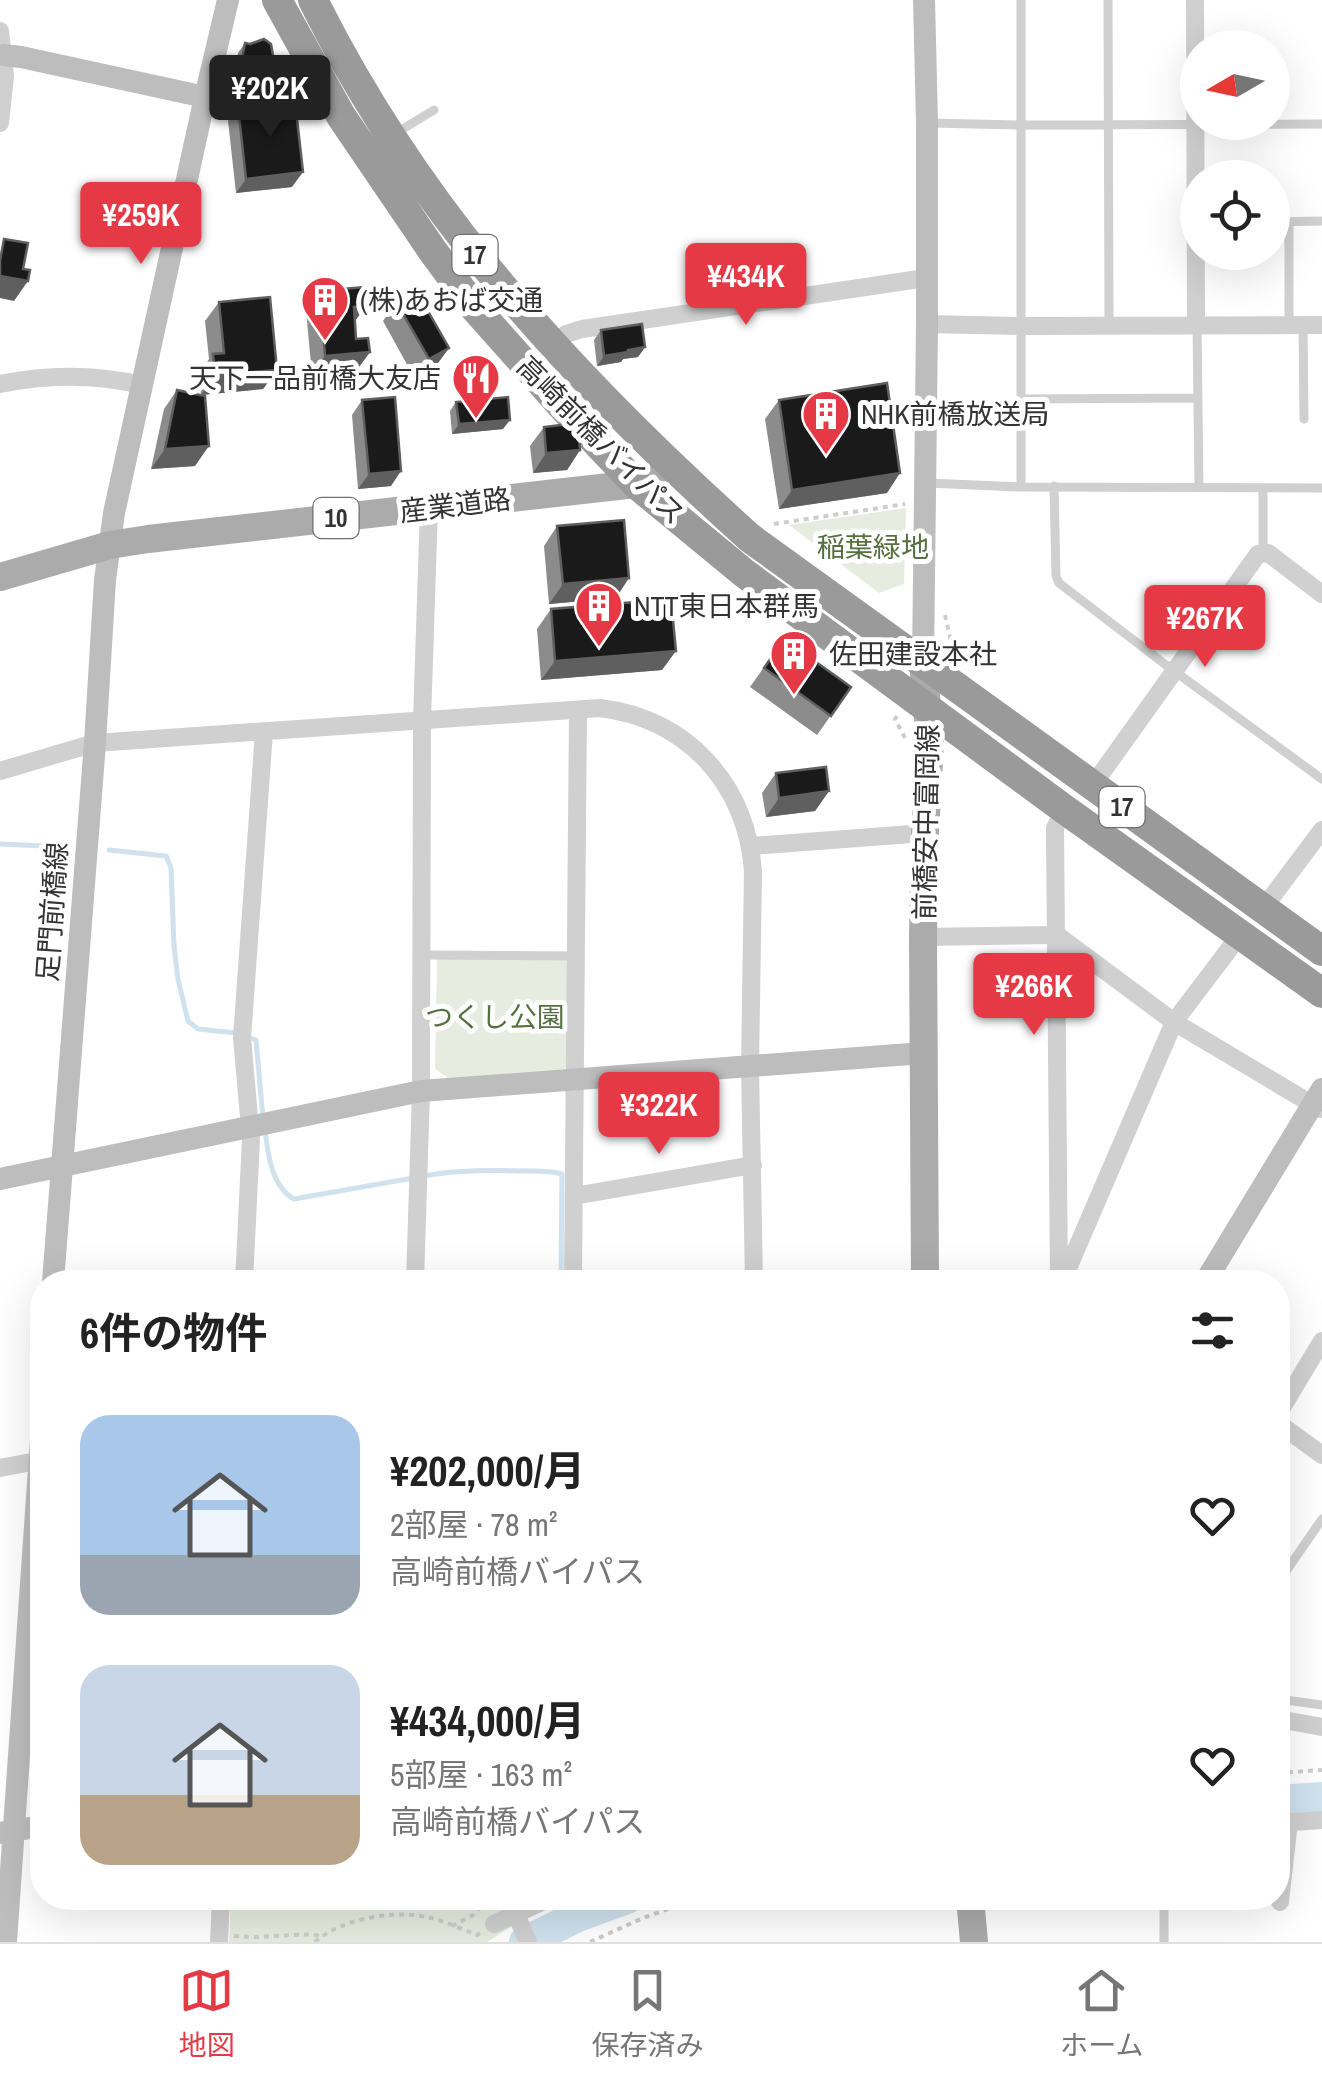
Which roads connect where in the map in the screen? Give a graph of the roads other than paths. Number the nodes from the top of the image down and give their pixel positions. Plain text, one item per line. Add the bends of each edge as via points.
1 (228, 0) edge
2 (277, 0) edge
3 (313, 0) edge
4 (924, 0) edge
5 (1021, 0) edge
6 (1108, 0) edge
7 (1195, 0) edge
8 (1195, 30) edge
9 (0, 32) edge
10 (2, 56) edge
11 (205, 96) junction
12 (434, 110) dead end
13 (0, 122) edge
14 (927, 124) junction
15 (1108, 124) junction
16 (1180, 124) edge
17 (1290, 124) edge
18 (1322, 124) edge
19 (1021, 126) junction
20 (391, 136) junction
21 (364, 153) junction
22 (1322, 221) edge
23 (1290, 222) edge
24 (1290, 228) edge
25 (1197, 270) edge
26 (926, 278) junction
27 (927, 324) junction
28 (1196, 324) junction
29 (1109, 325) junction
30 (1305, 325) edge
31 (1020, 326) junction
32 (552, 345) junction
33 (0, 384) edge
34 (142, 385) junction
35 (1198, 398) junction
36 (1021, 399) junction
37 (1304, 420) dead end
38 (674, 469) junction
39 (926, 483) junction
40 (636, 484) junction
41 (1021, 486) junction
42 (1054, 486) junction
43 (1199, 486) junction
44 (1263, 488) junction
45 (1322, 488) edge
46 (429, 508) junction
47 (110, 545) junction
48 (1263, 552) junction
49 (0, 577) edge
50 (1322, 594) edge
51 (923, 662) junction
52 (1175, 671) junction
53 (928, 709) junction
54 (578, 710) junction
55 (422, 720) junction
56 (264, 732) junction
57 (95, 743) junction
58 (0, 771) edge
59 (1322, 779) edge
60 (1093, 785) junction
61 (1064, 809) junction
62 (1322, 830) edge
63 (924, 833) junction
64 (751, 846) junction
65 (1262, 910) junction
66 (1057, 934) junction
67 (1240, 935) junction
68 (923, 936) junction
69 (1322, 951) edge
70 (420, 955) junction
71 (576, 956) junction
72 (1322, 993) edge
73 (1174, 1022) junction
74 (923, 1054) junction
75 (750, 1067) junction
76 (576, 1081) junction
77 (421, 1091) junction
78 (1319, 1101) edge
79 (250, 1128) junction
80 (62, 1165) junction
81 (753, 1165) junction
82 (0, 1179) edge
83 (574, 1196) junction
84 (55, 1270) edge
85 (244, 1270) edge
86 (415, 1270) edge
87 (574, 1270) edge
88 (754, 1270) edge
89 (925, 1270) edge
90 (1060, 1270) edge
91 (1065, 1270) edge
92 (1213, 1270) edge
93 (1322, 1340) edge
94 (1290, 1394) edge
95 (1290, 1432) edge
96 (1322, 1455) edge
97 (30, 1462) edge
98 (0, 1468) edge
99 (1322, 1519) edge
100 (1290, 1565) edge
101 (30, 1580) edge
102 (1290, 1700) edge
103 (1321, 1702) edge
104 (1290, 1721) edge
105 (1322, 1727) edge
106 (1322, 1820) edge
107 (1290, 1822) edge
108 (7, 1832) edge
109 (220, 1910) edge
110 (971, 1910) edge
111 (1164, 1910) edge
112 (494, 1924) road end
113 (521, 1927) edge
114 (219, 1938) edge
115 (6, 1942) edge
116 (974, 1942) edge
117 (1164, 1942) edge

1 - 11 street, 足門前橋線
2 - 21 highway, 高崎前橋バイパス / 17
3 - 20 highway, 高崎前橋バイパス / 17
4 - 14 street
5 - 19 lane
6 - 15 lane
7 - 8 street
9 - 10 street
10 - 11 street
10 - 13 street
11 - 34 street, 足門前橋線
12 - 20 lane
14 - 19 lane
14 - 26 street
15 - 16 lane
15 - 19 lane
15 - 29 lane
17 - 18 lane
19 - 31 lane
20 - 21 lane
20 - 32 highway, 高崎前橋バイパス / 17 via 469,247
21 - 40 highway, 高崎前橋バイパス / 17 via 474,307
22 - 23 lane
24 - 30 lane
25 - 28 street
26 - 27 street
26 - 32 street via 582,329
27 - 31 street
27 - 39 street
28 - 29 street
28 - 30 street
28 - 35 lane
29 - 31 street
30 - 37 lane
31 - 36 lane
32 - 38 highway, 高崎前橋バイパス / 17
33 - 34 street via 67,375
34 - 47 street, 足門前橋線
35 - 36 lane
35 - 43 lane
36 - 41 lane
38 - 40 main road, 産業道路 / 10
38 - 51 highway, 高崎前橋バイパス / 17 via 750,538
39 - 41 lane
39 - 51 street
40 - 46 main road, 産業道路 / 10
40 - 53 highway, 高崎前橋バイパス / 17
41 - 42 lane
42 - 43 lane
42 - 52 lane via 1058,584
43 - 44 lane
44 - 45 lane
44 - 48 lane
46 - 47 main road, 産業道路 / 10
46 - 55 street
47 - 49 main road, 産業道路 / 10
47 - 57 street, 足門前橋線
48 - 50 street
48 - 52 street
51 - 53 main road, 前橋安中富岡線
51 - 60 highway, 高崎前橋バイパス / 17
52 - 59 lane
52 - 60 street
53 - 61 highway, 高崎前橋バイパス / 17
53 - 63 main road, 前橋安中富岡線
54 - 55 street
54 - 64 street via 620,710 684,739 728,788
54 - 71 street
55 - 56 street
55 - 70 street
56 - 57 street
56 - 79 street via 242,1044
57 - 58 street
57 - 80 street, 足門前橋線
60 - 65 highway, 高崎前橋バイパス / 17
61 - 66 street via 1055,828
61 - 67 highway, 高崎前橋バイパス / 17
62 - 65 street
63 - 64 street
63 - 68 main road, 前橋安中富岡線
64 - 75 street
65 - 69 highway, 高崎前橋バイパス / 17
66 - 68 street
66 - 73 street
66 - 90 street
67 - 72 highway, 高崎前橋バイパス / 17
67 - 73 street
68 - 74 main road, 前橋安中富岡線
70 - 71 lane
70 - 77 street
71 - 76 street
73 - 78 street
73 - 91 street
74 - 75 street
74 - 89 main road, 前橋安中富岡線
75 - 76 street
75 - 81 street
76 - 77 street
76 - 83 street
77 - 79 street
77 - 86 street
78 - 92 street
79 - 80 street
79 - 85 street
80 - 82 street
80 - 84 street, 足門前橋線
81 - 83 street
81 - 88 street
83 - 87 street
93 - 94 street
95 - 96 street
97 - 98 street
99 - 100 lane
101 - 108 street
102 - 103 lane
104 - 105 street
106 - 107 street
108 - 115 street
109 - 114 street
110 - 116 main road
111 - 117 lane
112 - 113 street

